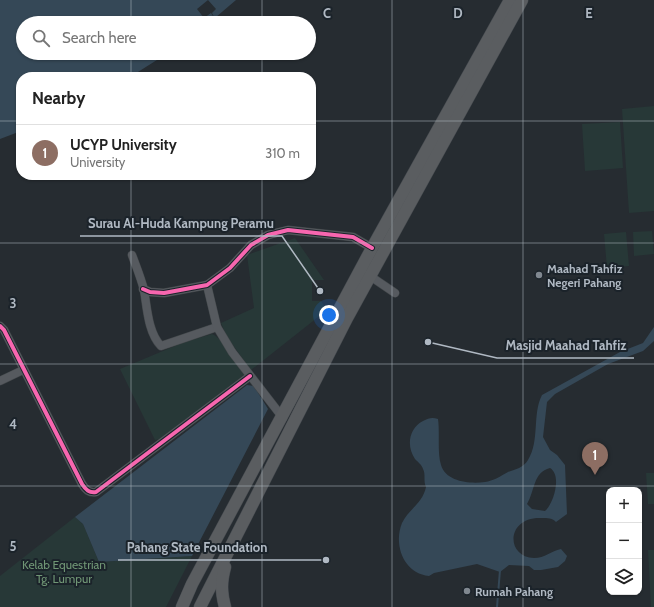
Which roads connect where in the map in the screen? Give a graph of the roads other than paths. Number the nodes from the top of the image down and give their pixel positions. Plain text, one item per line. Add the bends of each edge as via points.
1 (510, 0) edge
2 (522, 0) edge
3 (372, 248) junction
4 (132, 255) dead end
5 (370, 276) junction
6 (207, 285) junction
7 (143, 289) junction
8 (395, 293) dead end
9 (0, 326) edge
10 (216, 327) junction
11 (24, 370) junction
12 (250, 376) junction
13 (0, 381) edge
14 (283, 418) junction
15 (232, 511) junction
16 (231, 544) junction
17 (182, 607) edge
18 (194, 607) edge
19 (200, 607) edge
20 (225, 607) edge

1 - 3 highway
2 - 5 highway
3 - 6 street via 359,239 345,235 281,231 250,244 230,268
3 - 14 highway
4 - 7 street
5 - 8 street
5 - 16 highway
6 - 7 street via 164,293
6 - 10 street
7 - 10 street via 154,334 161,346
9 - 11 street
10 - 12 street
11 - 12 street via 80,481 87,491 92,493
11 - 13 street
12 - 14 street
14 - 15 highway
15 - 17 highway
15 - 18 highway via 232,524 194,599
16 - 19 highway
16 - 20 highway via 222,581

